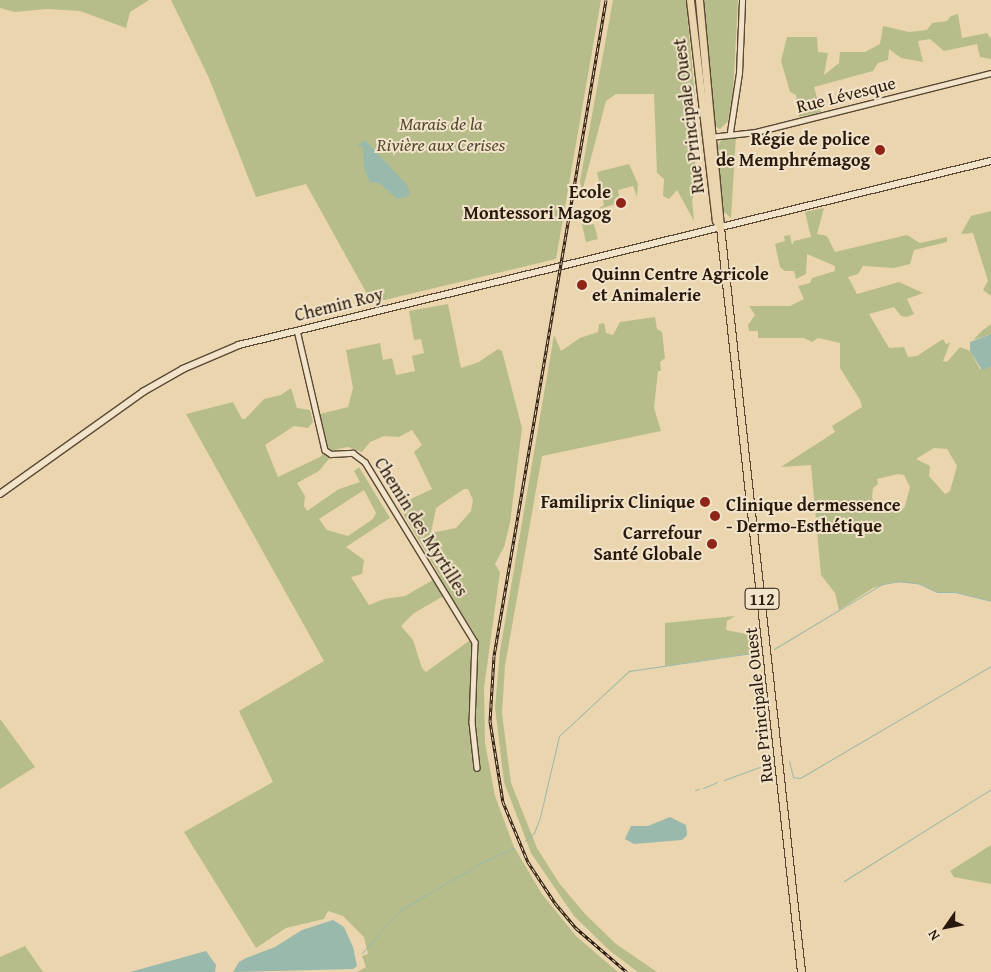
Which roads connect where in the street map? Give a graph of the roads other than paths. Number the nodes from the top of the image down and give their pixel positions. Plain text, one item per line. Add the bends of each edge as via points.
1 (690, 0) edge
2 (700, 0) edge
3 (742, 0) edge
4 (991, 73) edge
5 (730, 132) junction
6 (710, 137) junction
7 (991, 161) edge
8 (720, 226) junction
9 (297, 330) junction
10 (0, 494) edge
11 (477, 768) dead end
12 (801, 972) edge

1 - 6 main road, Rue Principale Ouest / 112
2 - 6 main road, Rue Principale Ouest / 112
3 - 5 street via 739,66
4 - 5 street, Rue Lévesque via 756,132
5 - 6 street, Rue Lévesque
6 - 8 main road, Rue Principale Ouest / 112 via 716,220
7 - 8 street, Chemin Roy
8 - 9 street, Chemin Roy
8 - 12 main road, Rue Principale Ouest / 112
9 - 10 street, Chemin Roy via 229,349 169,376 131,399
9 - 11 street, Chemin des Myrtilles via 325,450 331,454 353,453 365,462 475,642 472,722

